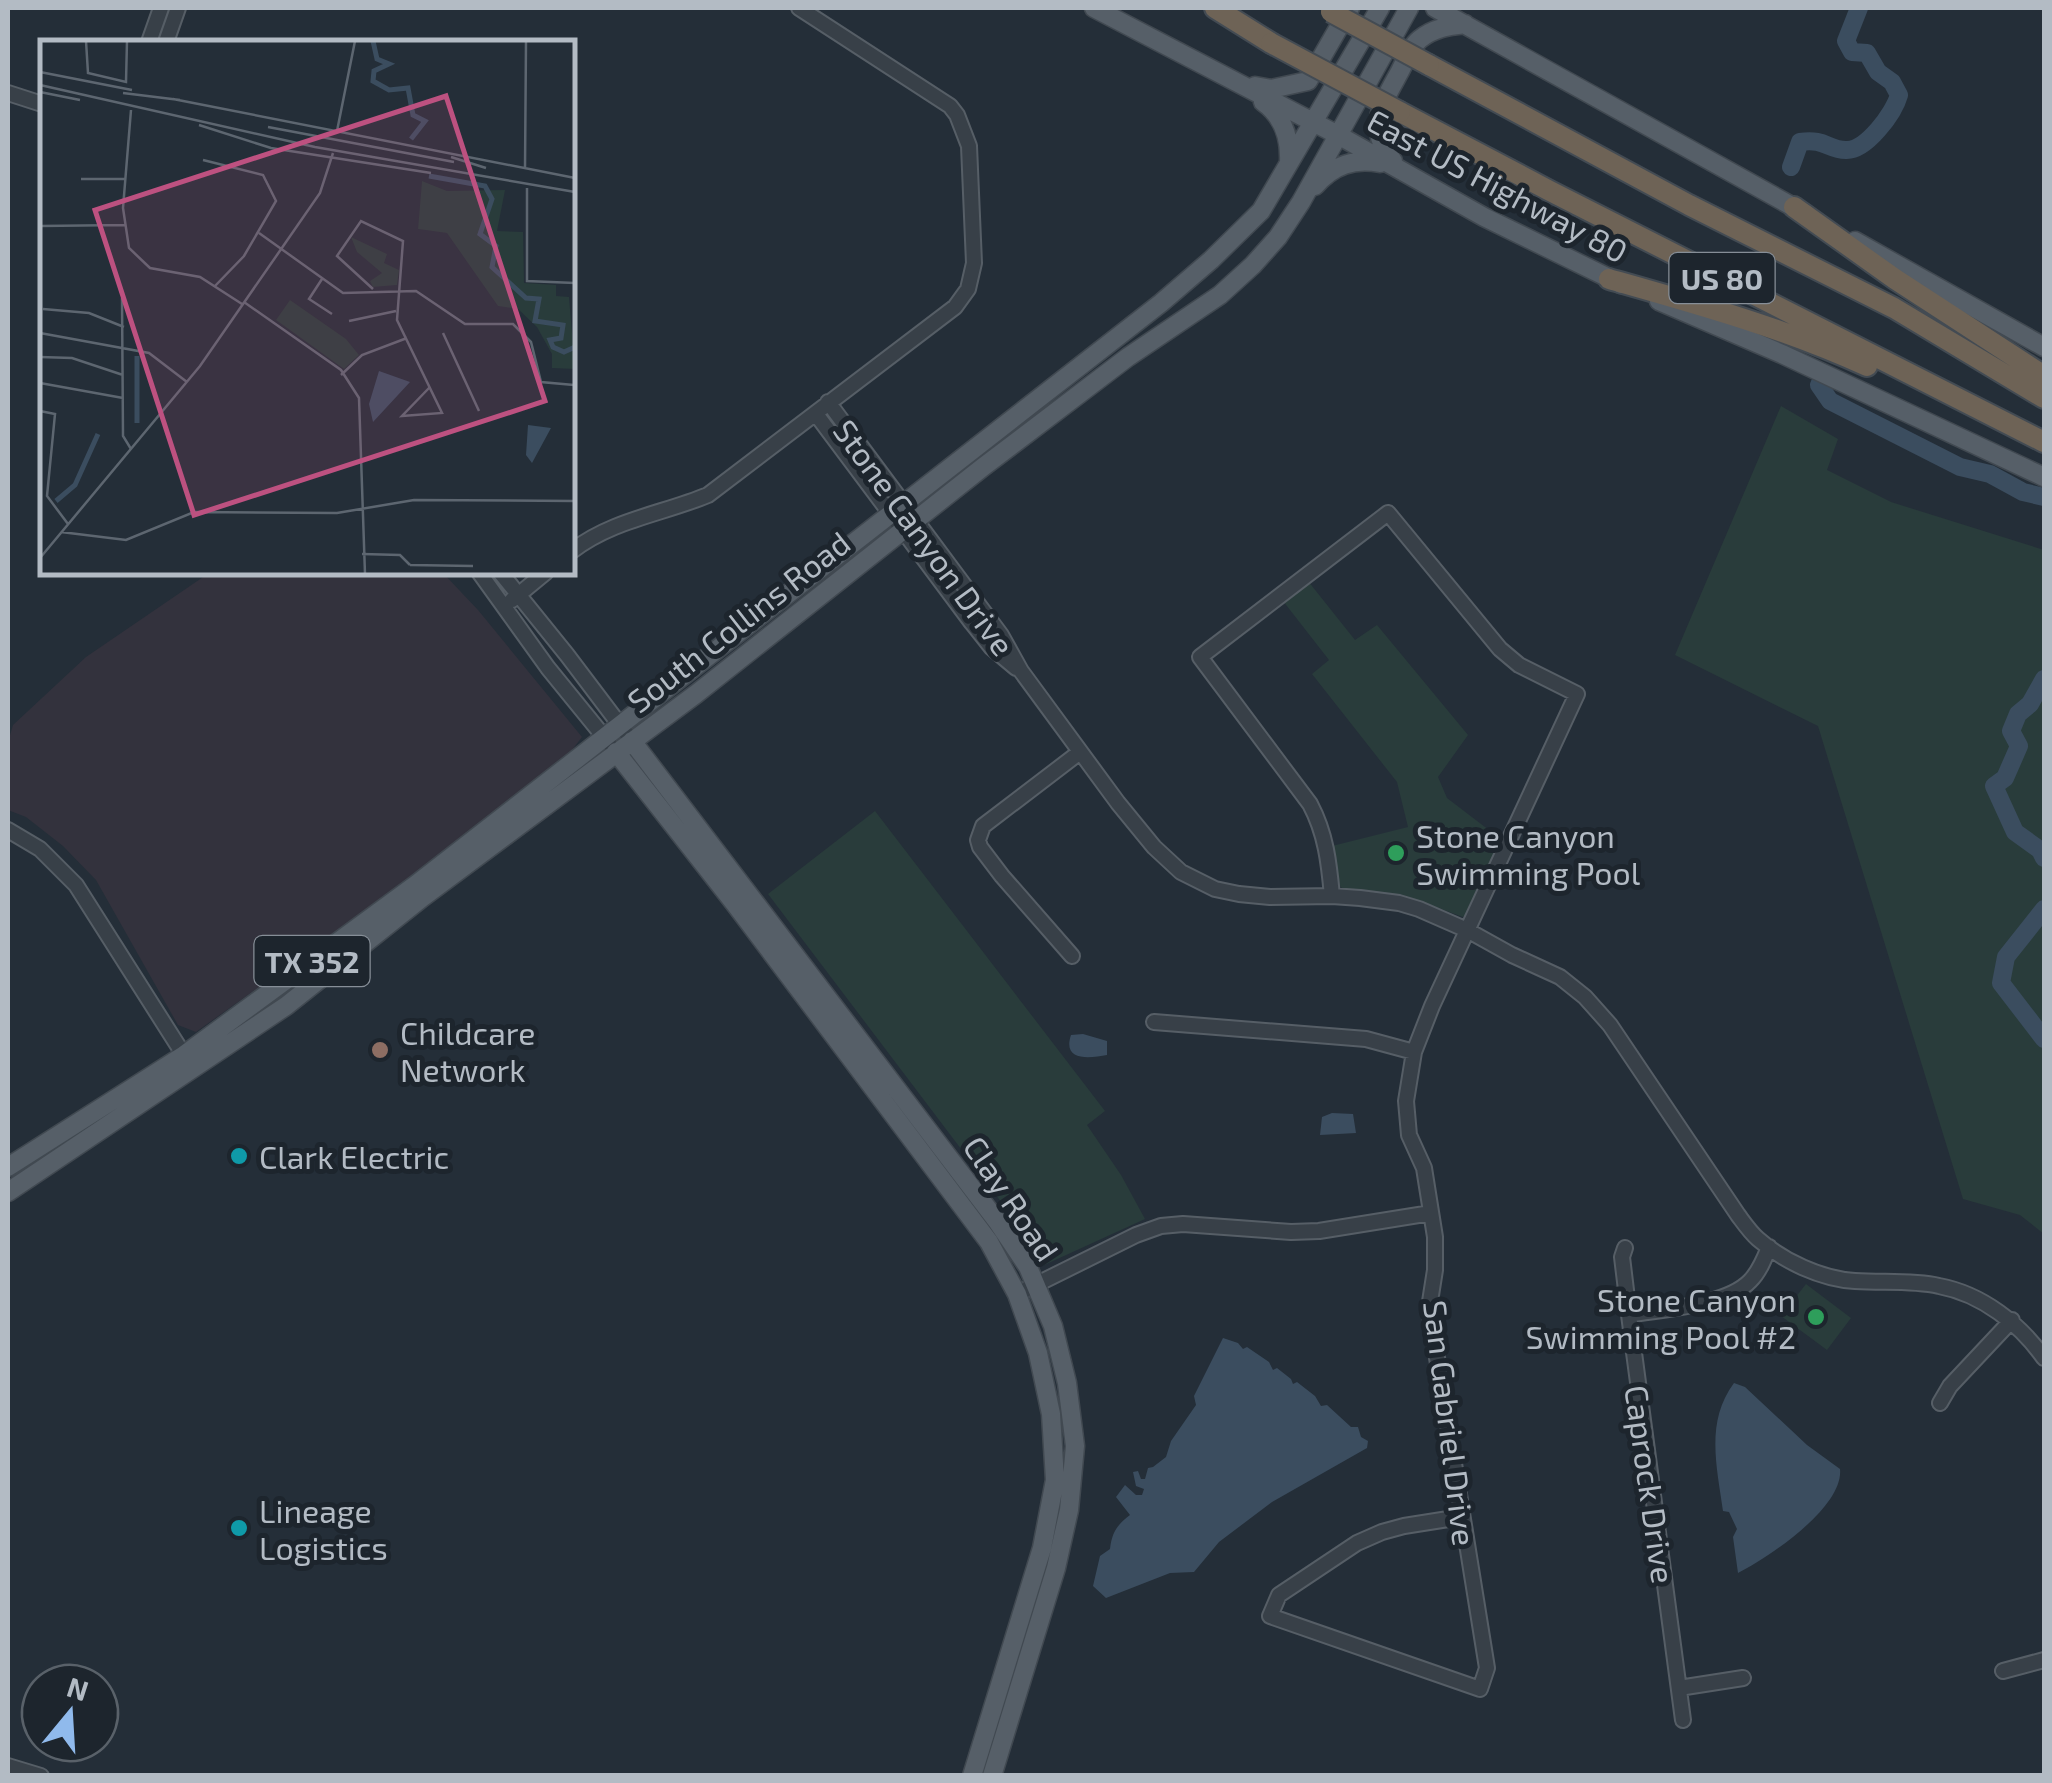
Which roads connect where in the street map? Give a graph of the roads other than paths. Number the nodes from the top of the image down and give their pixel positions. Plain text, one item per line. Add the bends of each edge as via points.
1 (161, 8) edge
2 (178, 8) edge
3 (799, 8) edge
4 (1094, 8) edge
5 (1215, 8) edge
6 (1380, 8) edge
7 (1408, 8) edge
8 (1435, 8) edge
9 (1335, 9) edge
10 (1460, 16) edge
11 (150, 40) edge
12 (167, 40) edge
13 (1235, 81) junction
14 (8, 93) edge
15 (40, 103) edge
16 (1313, 121) junction
17 (1338, 135) junction
18 (1289, 162) junction
19 (1400, 170) junction
20 (1302, 202) junction
21 (1794, 207) junction
22 (1609, 279) junction
23 (1115, 339) junction
24 (2044, 347) edge
25 (1128, 357) junction
26 (2044, 376) edge
27 (2044, 398) edge
28 (828, 402) junction
29 (816, 414) junction
30 (2044, 444) edge
31 (2044, 477) edge
32 (896, 510) junction
33 (909, 526) junction
34 (575, 550) edge
35 (481, 575) edge
36 (503, 575) edge
37 (542, 575) edge
38 (969, 591) junction
39 (519, 594) junction
40 (955, 602) junction
41 (504, 606) junction
42 (1021, 672) junction
43 (620, 725) junction
44 (618, 743) junction
45 (1080, 752) junction
46 (8, 830) edge
47 (1332, 896) junction
48 (1466, 930) junction
49 (1072, 956) dead end
50 (1154, 1022) dead end
51 (1414, 1052) junction
52 (188, 1062) junction
53 (8, 1167) edge
54 (8, 1192) edge
55 (1431, 1213) junction
56 (1770, 1247) junction
57 (1626, 1248) dead end
58 (1035, 1284) junction
59 (1017, 1294) junction
60 (1628, 1315) junction
61 (2012, 1320) junction
62 (2044, 1358) edge
63 (1940, 1403) dead end
64 (1461, 1516) junction
65 (2044, 1660) edge
66 (2002, 1671) dead end
67 (1743, 1678) dead end
68 (1679, 1688) junction
69 (1683, 1720) dead end
70 (8, 1766) edge
71 (41, 1776) edge
72 (972, 1776) edge
73 (992, 1776) edge

1 - 11 street
2 - 12 street
3 - 28 street via 950,106 969,146 974,263 968,289 955,306
4 - 13 main road, East US Highway 80
5 - 30 highway, US 80, bridge via 1400,112
6 - 16 main road, South Collins Road / TX 352
7 - 17 main road, South Collins Road / TX 352
8 - 10 main road
9 - 13 main road via 1308,81 1271,89
9 - 27 highway, US 80, bridge via 1428,66 1894,308
10 - 19 main road via 1416,42 1380,107 1382,148
10 - 21 main road
13 - 16 main road, East US Highway 80
13 - 18 main road via 1275,111 1290,140
14 - 15 street
16 - 17 main road, East US Highway 80
16 - 18 main road, South Collins Road / TX 352
17 - 19 main road, East US Highway 80
17 - 20 main road, South Collins Road / TX 352
18 - 23 main road, South Collins Road / TX 352 via 1261,211
19 - 20 main road via 1350,161 1325,174
19 - 22 main road, East US Highway 80
20 - 25 main road, South Collins Road / TX 352 via 1278,237 1220,295
21 - 24 main road
21 - 26 highway
22 - 30 highway via 1789,334
22 - 31 main road, East US Highway 80
23 - 25 main road
23 - 32 main road, South Collins Road / TX 352
25 - 33 main road, South Collins Road / TX 352
28 - 29 street
28 - 32 street, Stone Canyon Drive
29 - 32 street, Stone Canyon Drive
29 - 34 street via 708,496 626,521
32 - 33 street, Stone Canyon Drive
32 - 43 main road, South Collins Road / TX 352
33 - 38 street, Stone Canyon Drive
33 - 40 street, Stone Canyon Drive
33 - 44 main road, South Collins Road / TX 352 via 696,694
35 - 41 street
36 - 39 street
37 - 39 street
38 - 40 street
38 - 42 street, Stone Canyon Drive
39 - 41 street
39 - 43 street
40 - 42 street, Stone Canyon Drive
41 - 44 street via 548,668
42 - 45 street, Stone Canyon Drive
43 - 44 main road, South Collins Road / TX 352
44 - 52 main road, South Collins Road / TX 352 via 425,887 286,1006
44 - 58 main road, Clay Road via 997,1222
44 - 59 main road, Clay Road via 989,1242
45 - 47 street, Stone Canyon Drive via 1166,860 1200,882 1238,894
45 - 49 street via 982,826 978,840
46 - 52 street via 40,849 76,885
47 - 48 street, Stone Canyon Drive via 1399,903
47 - 48 street, San Gabriel Drive via 1320,822 1200,657 1388,513 1500,649 1577,694
48 - 51 street, San Gabriel Drive
48 - 56 street, Stone Canyon Drive via 1560,977 1610,1024 1738,1215
50 - 51 street via 1366,1039
51 - 55 street, San Gabriel Drive via 1406,1100 1409,1135 1424,1168
52 - 53 main road, South Collins Road / TX 352
52 - 54 main road, South Collins Road / TX 352
55 - 58 street via 1319,1231 1161,1226
55 - 64 street, San Gabriel Drive via 1435,1270 1428,1308
56 - 60 street via 1759,1270 1736,1292
56 - 61 street, Stone Canyon Drive via 1816,1272 1851,1281 1941,1286
57 - 60 street, Caprock Drive
58 - 59 street
58 - 73 main road, Clay Road via 1067,1383 1074,1462 1056,1568
59 - 72 main road, Clay Road via 1045,1383 1054,1480 1042,1548
60 - 68 street, Caprock Drive
61 - 62 street, Stone Canyon Drive
61 - 63 street
64 - 64 street, San Gabriel Drive via 1487,1668 1480,1689 1270,1616 1279,1595 1357,1544 1404,1526
65 - 66 street
67 - 68 street
68 - 69 street, Caprock Drive
70 - 71 street

